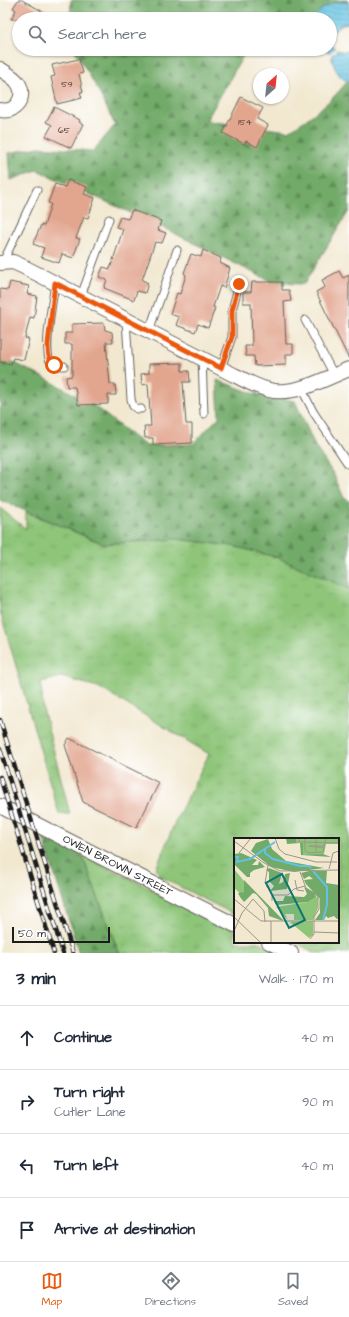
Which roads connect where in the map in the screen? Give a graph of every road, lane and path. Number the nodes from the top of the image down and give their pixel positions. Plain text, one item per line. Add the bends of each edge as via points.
1 (0, 69) edge
2 (0, 110) edge
3 (37, 190) dead end
4 (109, 219) dead end
5 (177, 250) dead end
6 (2, 262) edge
7 (55, 283) junction
8 (239, 284) dead end
9 (81, 296) junction
10 (126, 320) junction
11 (305, 320) dead end
12 (149, 331) junction
13 (202, 358) junction
14 (64, 366) dead end
15 (221, 368) junction
16 (349, 369) edge
17 (334, 375) junction
18 (301, 388) junction
19 (141, 409) dead end
20 (204, 414) dead end
21 (348, 464) dead end
22 (0, 806) edge
23 (234, 924) edge
24 (271, 943) edge
25 (291, 953) edge

1 - 2 street via 19,83 21,90 18,105 6,111
3 - 6 lane
4 - 9 lane
5 - 12 lane
6 - 7 street via 13,262
7 - 9 street
7 - 14 lane via 48,353 54,365
8 - 15 lane via 232,310 232,337
9 - 10 street
10 - 12 street
10 - 19 lane via 131,399 133,406
11 - 17 lane
12 - 13 street
13 - 15 street
13 - 20 lane
15 - 18 street via 275,391
16 - 17 street
17 - 18 street
18 - 21 lane via 314,413
22 - 23 street, OWEN BROWN STREET
24 - 25 street

